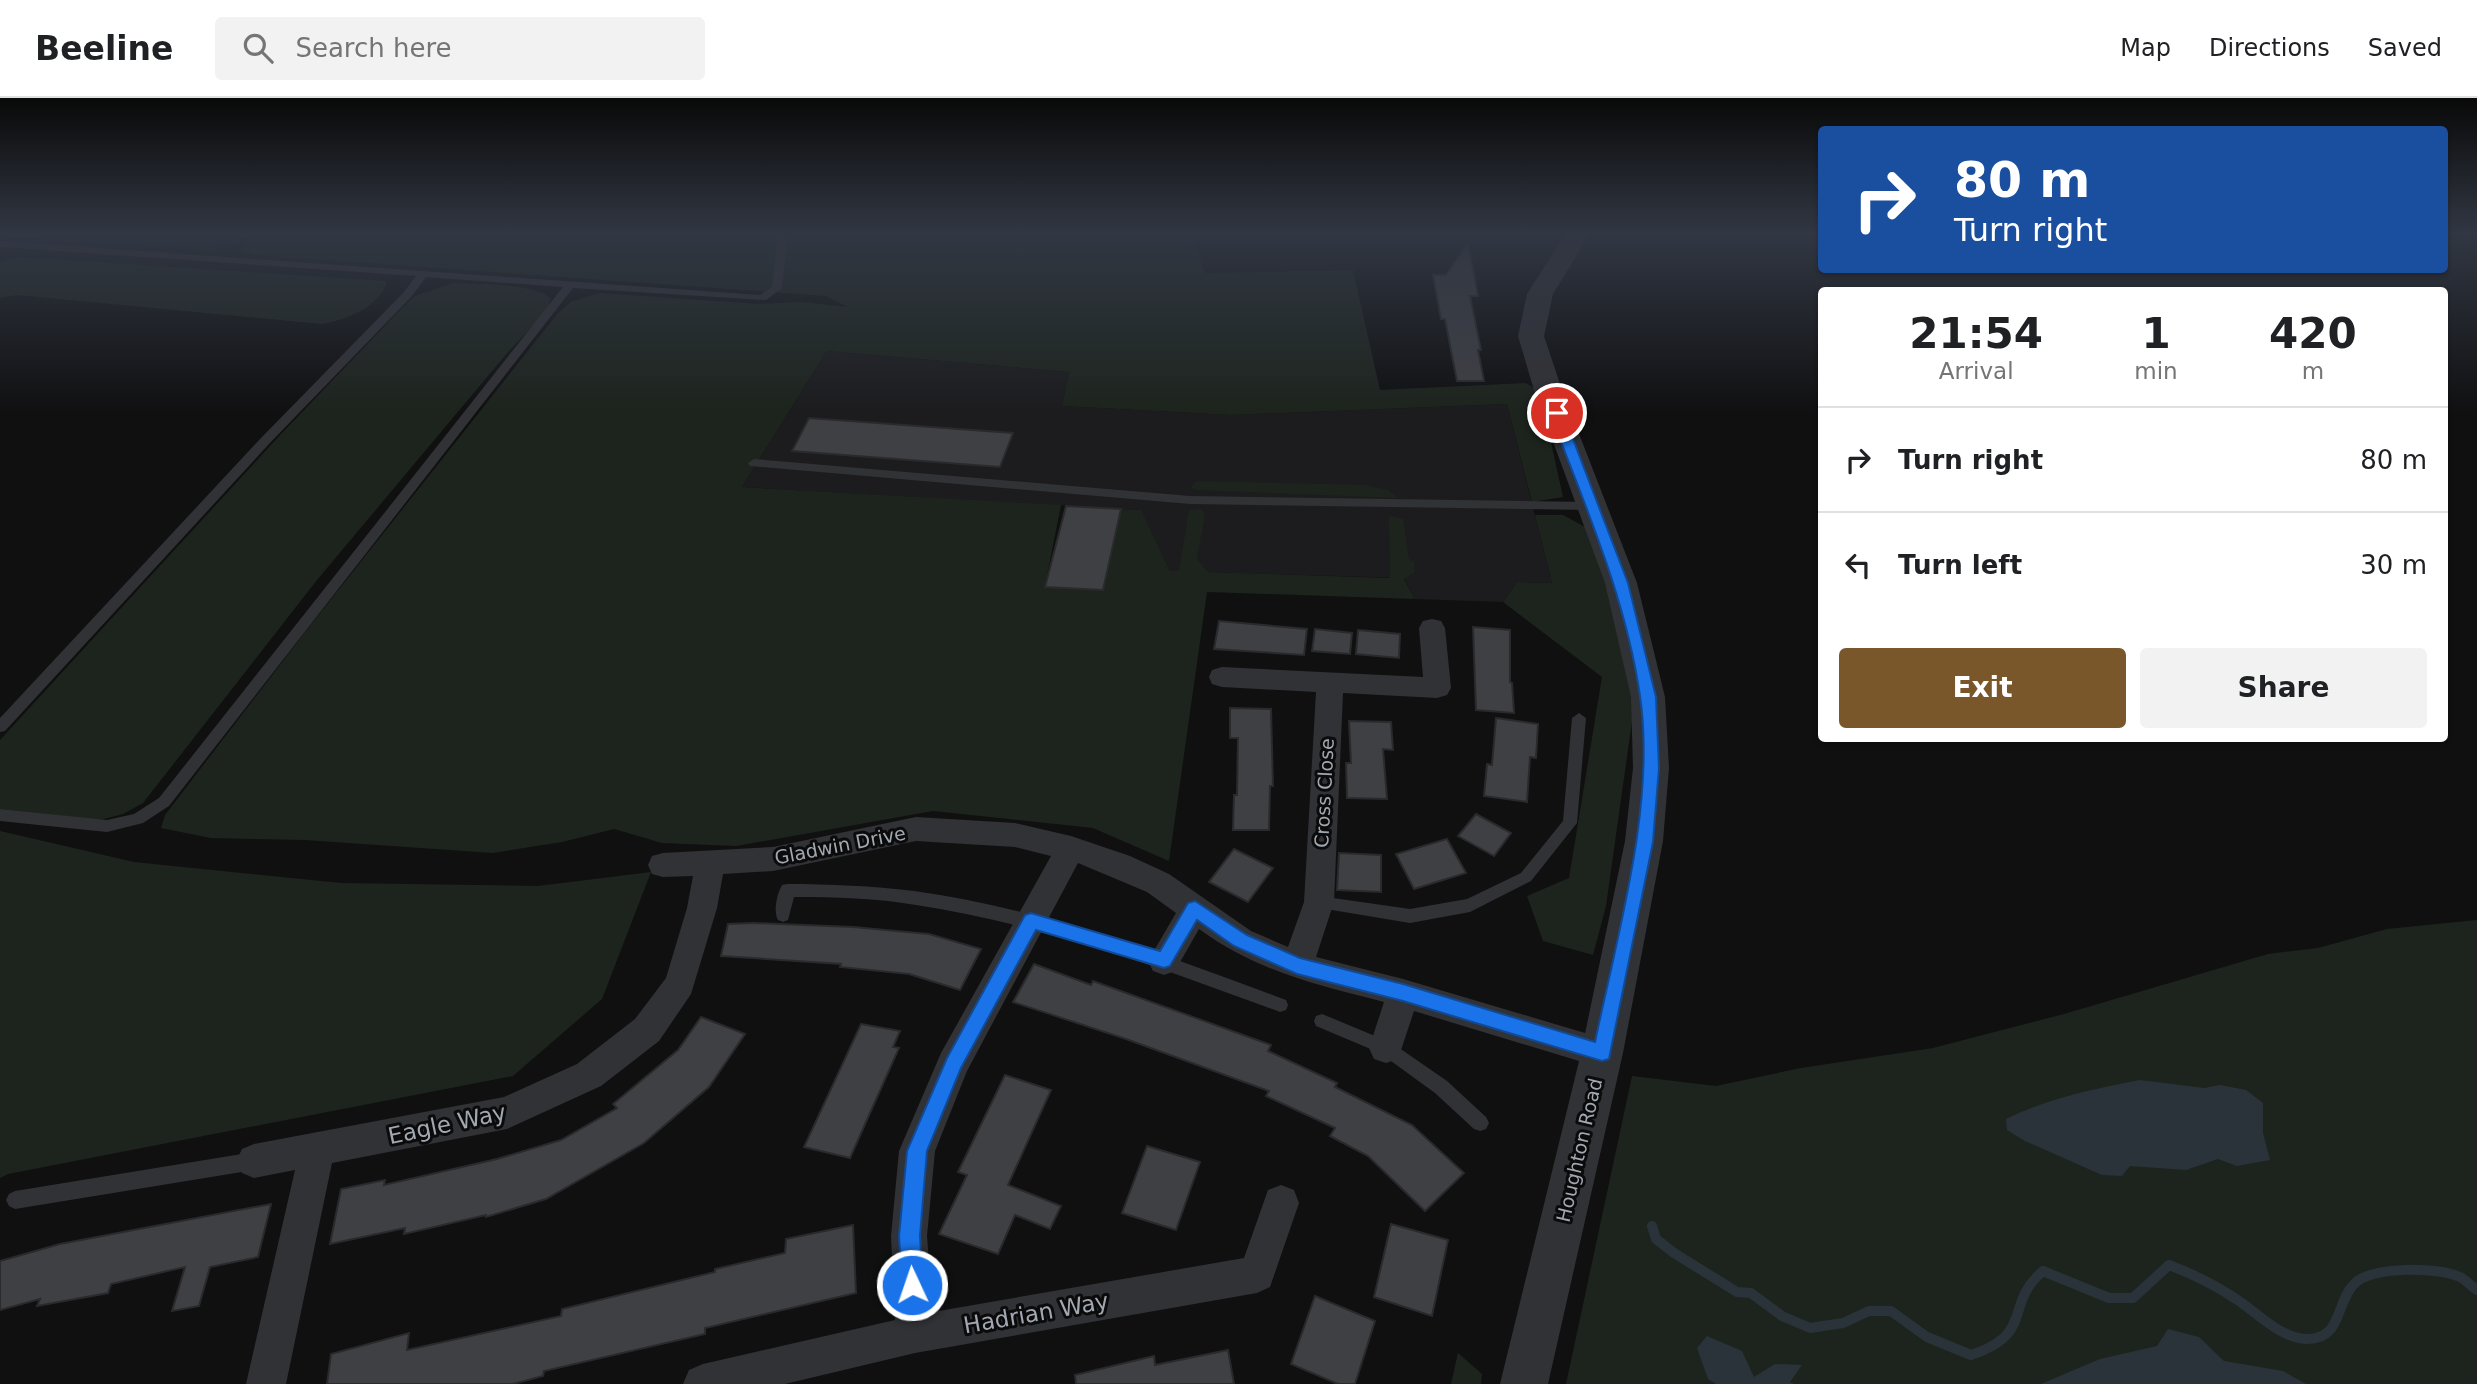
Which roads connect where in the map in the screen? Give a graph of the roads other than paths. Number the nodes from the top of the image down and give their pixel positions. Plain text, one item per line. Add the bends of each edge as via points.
1 (409, 293) edge
2 (564, 293) edge
3 (686, 293) edge
4 (770, 293) edge
5 (1541, 293) edge
6 (754, 463) dead end
7 (1591, 506) junction
8 (1432, 628) dead end
9 (1222, 677) dead end
10 (1330, 685) junction
11 (1579, 718) dead end
12 (0, 727) edge
13 (0, 815) edge
14 (1071, 848) junction
15 (710, 863) junction
16 (663, 865) dead end
17 (1319, 902) junction
18 (1195, 908) junction
19 (783, 915) dead end
20 (1031, 921) junction
21 (1164, 961) junction
22 (1297, 966) junction
23 (1403, 993) junction
24 (1280, 1005) dead end
25 (1322, 1021) dead end
26 (1386, 1048) junction
27 (1602, 1053) junction
28 (1480, 1124) dead end
29 (317, 1151) junction
30 (254, 1161) joint
31 (15, 1200) dead end
32 (1281, 1203) dead end
33 (915, 1334) junction
34 (266, 1384) edge
35 (703, 1384) edge
36 (1524, 1384) edge

1 - 12 lane
2 - 13 lane via 164,802 138,819 107,826
3 - 4 lane via 762,299
5 - 7 street, Houghton Road via 1531,336
6 - 7 lane via 1190,500
7 - 27 street, Houghton Road via 1621,583 1648,697 1651,768 1644,842
8 - 10 street via 1437,688
9 - 10 street
10 - 17 street, Cross Close
11 - 17 lane via 1570,823 1526,877 1470,905 1410,916
14 - 15 street, Gladwin Drive via 1015,835 916,829 773,859
14 - 18 street, Gladwin Drive via 1158,883
14 - 20 street
15 - 16 street, Gladwin Drive
15 - 29 street, Eagle Way via 680,984 647,1030 589,1075 507,1113
17 - 22 street, Cross Close
18 - 21 street
18 - 22 street, Gladwin Drive via 1240,941
19 - 20 lane via 787,890 839,889 896,894
20 - 21 lane
20 - 33 street via 953,1064 917,1151 909,1236
21 - 24 lane
22 - 23 street, Gladwin Drive
23 - 26 street
23 - 27 street, Gladwin Drive
25 - 26 lane
26 - 28 lane via 1441,1087
27 - 36 street, Houghton Road
29 - 30 street, Eagle Way
29 - 34 street
30 - 31 lane
32 - 33 street, Hadrian Way via 1257,1274
33 - 35 street, Hadrian Way

